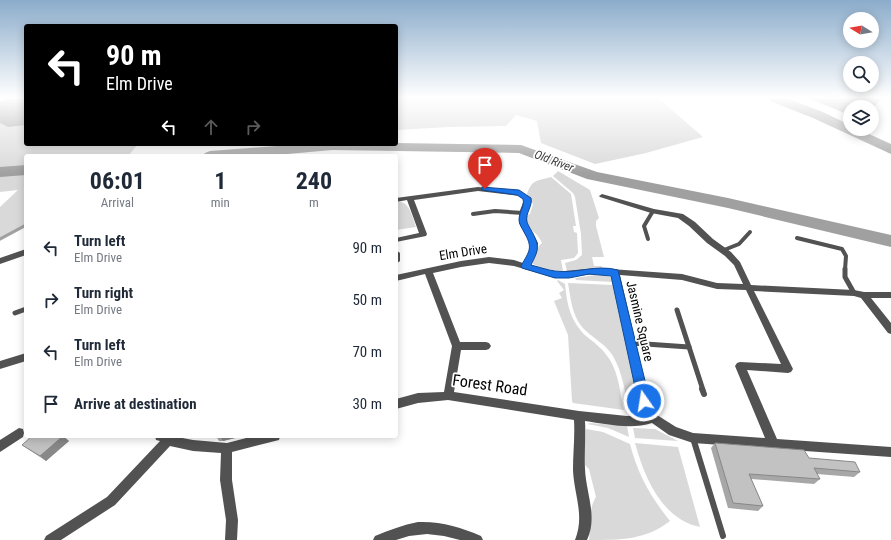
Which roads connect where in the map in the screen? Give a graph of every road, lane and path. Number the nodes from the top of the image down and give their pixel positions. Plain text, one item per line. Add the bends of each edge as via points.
1 (602, 196) dead end
2 (410, 198) junction
3 (398, 200) edge
4 (653, 211) junction
5 (523, 213) junction
6 (473, 214) dead end
7 (750, 232) dead end
8 (797, 238) dead end
9 (398, 240) edge
10 (648, 240) dead end
11 (724, 250) junction
12 (24, 253) edge
13 (0, 261) edge
14 (526, 266) junction
15 (428, 272) junction
16 (615, 273) junction
17 (398, 278) edge
18 (748, 287) junction
19 (854, 293) junction
20 (864, 295) junction
21 (891, 295) edge
22 (24, 310) edge
23 (677, 310) dead end
24 (15, 313) dead end
25 (891, 330) edge
26 (631, 343) junction
27 (457, 346) junction
28 (486, 346) dead end
29 (689, 347) junction
30 (24, 358) edge
31 (0, 365) edge
32 (704, 394) dead end
33 (448, 396) junction
34 (398, 403) edge
35 (579, 416) junction
36 (653, 418) junction
37 (19, 433) dead end
38 (164, 438) edge
39 (267, 438) edge
40 (693, 438) junction
41 (773, 443) junction
42 (0, 447) edge
43 (227, 448) junction
44 (891, 452) edge
45 (723, 536) dead end
46 (50, 540) edge
47 (231, 540) edge
48 (379, 540) edge
49 (477, 540) edge
50 (581, 540) edge

1 - 4 street
2 - 3 street
2 - 5 street via 473,189 514,192 527,198 528,203
2 - 9 street via 423,234
4 - 10 lane via 644,226
4 - 11 street via 680,216
5 - 6 lane via 494,211
5 - 14 street via 524,228 534,243 534,252
7 - 11 lane via 739,244
8 - 19 lane via 842,249 846,256 845,277
11 - 18 street via 736,264
12 - 13 street
14 - 15 street, Elm Drive via 489,260
14 - 16 street, Elm Drive via 555,275 589,271
15 - 17 street, Elm Drive
15 - 27 street, Elm Drive
16 - 18 street, Jasmine Square via 682,277 718,286
16 - 26 street, Jasmine Square
18 - 19 street, Jasmine Square
18 - 41 street via 788,369 740,366
19 - 20 street, Jasmine Square
20 - 21 street, Jasmine Square
20 - 25 street
22 - 24 lane
23 - 29 lane
26 - 29 lane
26 - 36 street, Jasmine Square via 644,401
27 - 28 street
27 - 33 street
29 - 32 lane
30 - 31 street
33 - 34 street, Forest Road via 418,398
33 - 35 street, Forest Road
35 - 36 street, Forest Road via 644,422
35 - 50 street via 579,471 585,514 585,528
36 - 40 street, Jasmine Square via 673,431
37 - 42 street
38 - 43 street
38 - 46 street via 111,501
39 - 43 street
40 - 41 street, Jasmine Square
40 - 45 lane
41 - 44 street, Jasmine Square
43 - 47 street via 226,480 232,520
48 - 49 street via 409,530 436,528

